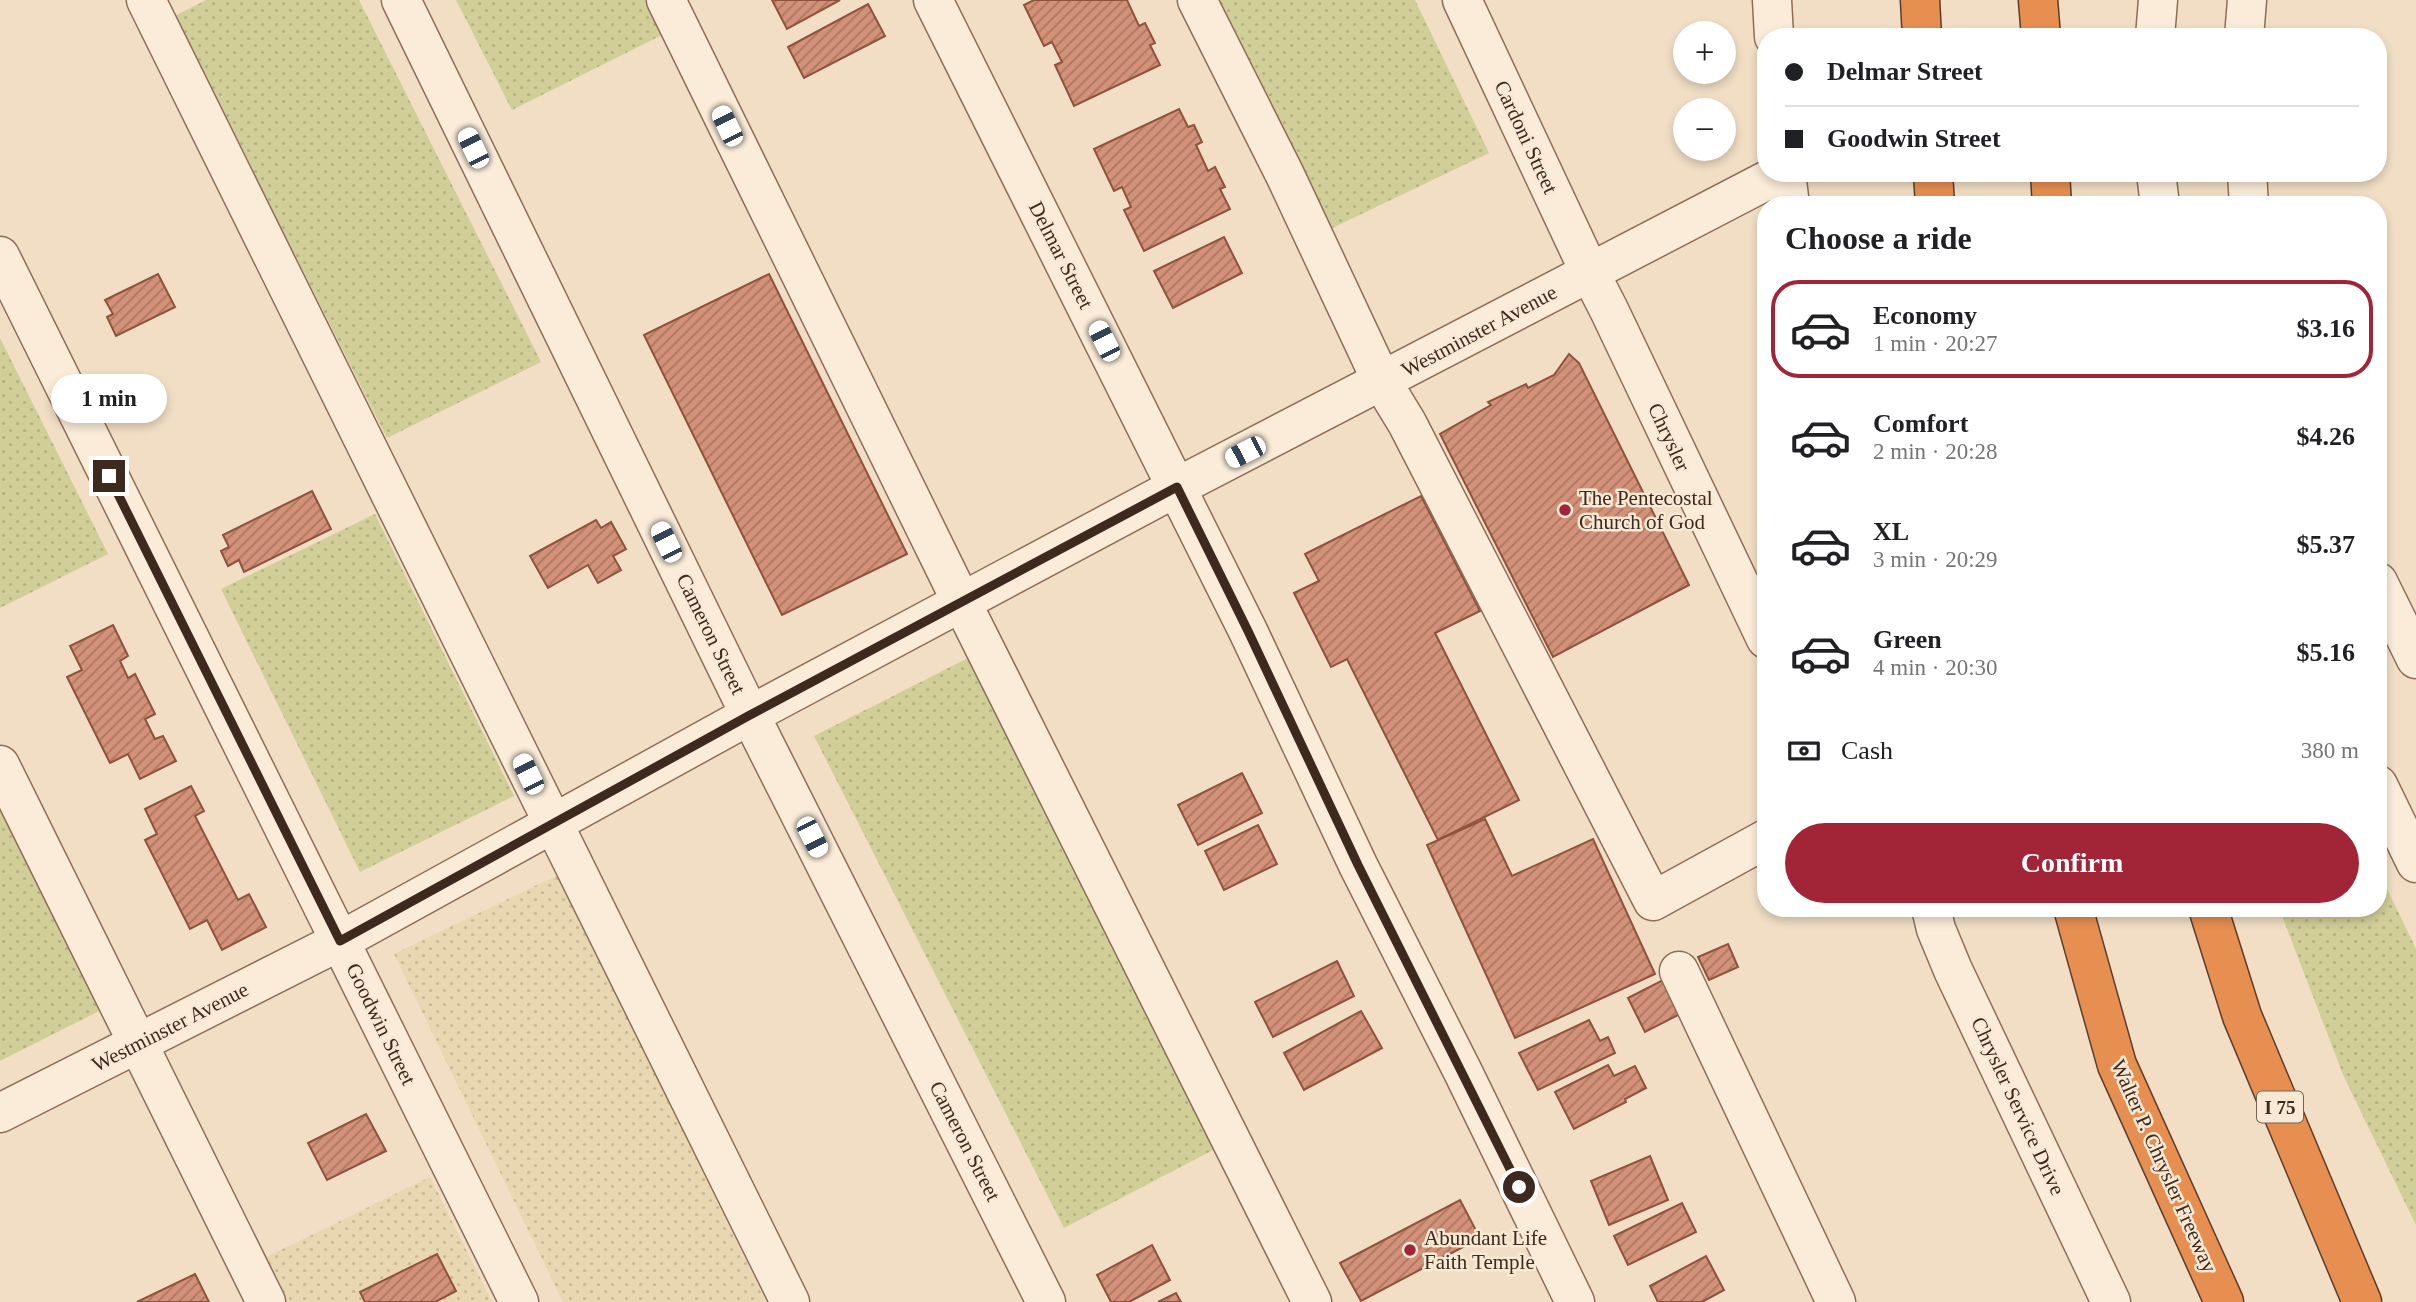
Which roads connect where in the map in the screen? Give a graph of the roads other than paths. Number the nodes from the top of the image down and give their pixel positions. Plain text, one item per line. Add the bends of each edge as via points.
1 (146, 0) edge
2 (401, 0) edge
3 (666, 0) edge
4 (933, 0) edge
5 (1197, 0) edge
6 (1462, 0) edge
7 (1772, 0) edge
8 (1920, 0) edge
9 (2038, 0) edge
10 (2158, 0) edge
11 (2247, 0) edge
12 (1774, 28) edge
13 (1922, 28) edge
14 (2040, 28) edge
15 (2156, 28) edge
16 (2245, 28) edge
17 (1764, 182) edge
18 (0, 256) edge
19 (1590, 273) junction
20 (1609, 310) joint
21 (1382, 382) junction
22 (1177, 487) junction
23 (2387, 600) edge
24 (962, 603) junction
25 (1757, 620) edge
26 (2416, 659) edge
27 (750, 715) junction
28 (0, 765) edge
29 (2387, 803) edge
30 (553, 823) junction
31 (1757, 844) edge
32 (2416, 863) edge
33 (1916, 917) edge
34 (1933, 917) edge
35 (2075, 917) edge
36 (2211, 917) edge
37 (340, 941) junction
38 (1679, 971) dead end
39 (1954, 971) junction
40 (138, 1043) junction
41 (0, 1114) edge
42 (266, 1302) edge
43 (519, 1302) edge
44 (790, 1302) edge
45 (1046, 1302) edge
46 (1312, 1302) edge
47 (1575, 1302) edge
48 (1836, 1302) edge
49 (2111, 1302) edge
50 (2224, 1302) edge
51 (2362, 1302) edge

1 - 30 street
2 - 27 street, Cameron Street
3 - 24 street
4 - 22 street, Delmar Street
5 - 21 street
6 - 19 street, Cardoni Street
7 - 12 street
8 - 13 highway
9 - 14 highway
10 - 15 street
11 - 16 street
17 - 19 street, Westminster Avenue
18 - 37 street, Goodwin Street
19 - 20 street, Cardoni Street
19 - 21 street, Westminster Avenue
20 - 25 street, Chrysler
21 - 22 street, Westminster Avenue
21 - 31 street via 1653,901
22 - 24 street, Westminster Avenue
22 - 47 street, Delmar Street
23 - 26 street
24 - 27 street, Westminster Avenue
24 - 46 street
27 - 30 street, Westminster Avenue
27 - 45 street, Cameron Street
28 - 40 street
29 - 32 street
30 - 37 street, Westminster Avenue
30 - 44 street
33 - 39 street
34 - 39 street, Chrysler Service Drive
35 - 50 highway, Walter P. Chrysler Freeway via 2116,1065
36 - 51 highway, I 75 via 2242,1016
37 - 40 street, Westminster Avenue
37 - 43 street, Goodwin Street
38 - 48 street
39 - 49 street, Chrysler Service Drive
40 - 41 street, Westminster Avenue
40 - 42 street

